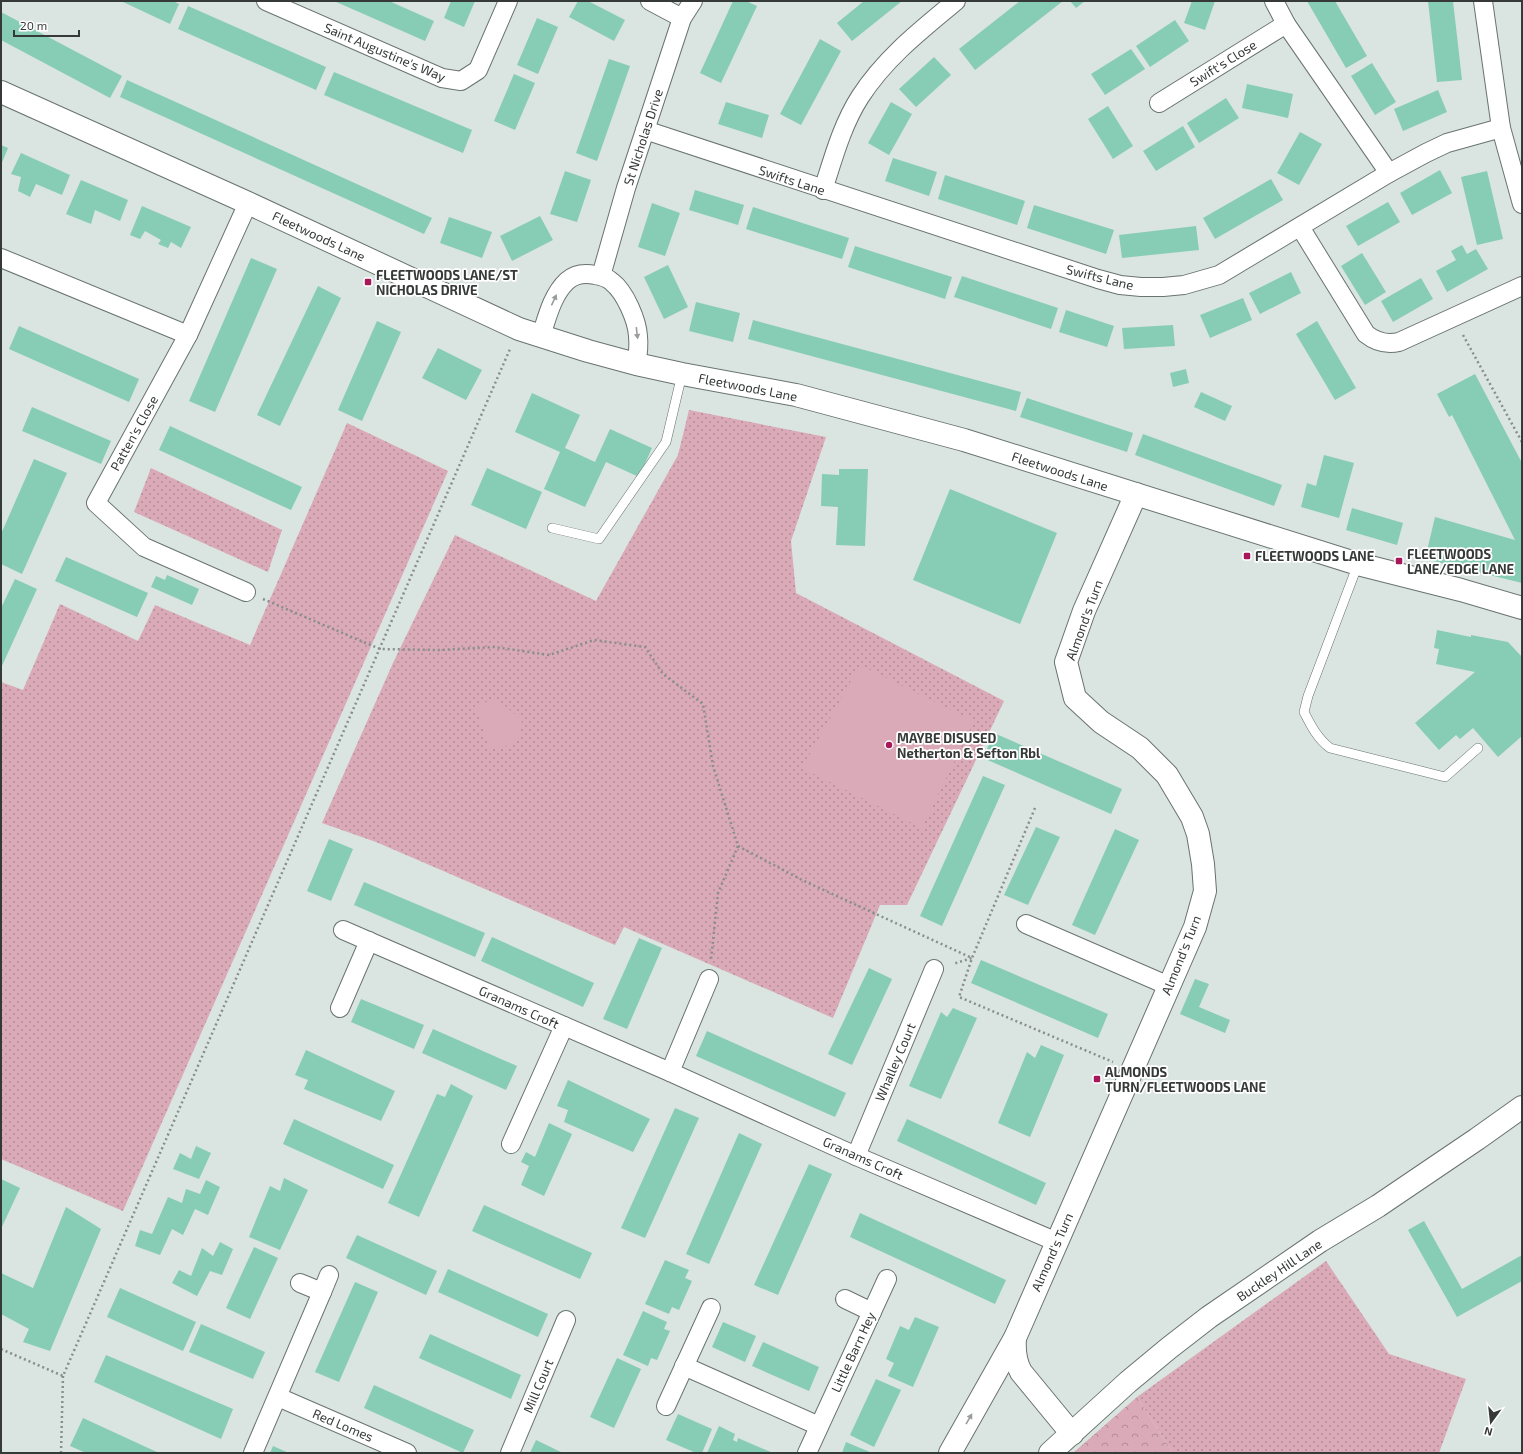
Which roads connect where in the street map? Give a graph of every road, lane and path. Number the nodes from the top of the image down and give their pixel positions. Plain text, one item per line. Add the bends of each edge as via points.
1 (266, 1) edge
2 (508, 1) edge
3 (650, 1) edge
4 (693, 1) edge
5 (956, 1) edge
6 (1274, 1) edge
7 (1483, 1) edge
8 (682, 18) junction
9 (1286, 24) junction
10 (1, 92) edge
11 (1159, 103) dead end
12 (1501, 128) junction
13 (645, 130) junction
14 (1389, 173) junction
15 (823, 190) junction
16 (248, 203) junction
17 (1522, 204) edge
18 (1300, 227) junction
19 (1, 258) edge
20 (601, 276) junction
21 (1522, 286) edge
22 (1454, 317) junction
23 (519, 329) junction
24 (188, 335) junction
25 (540, 336) junction
26 (636, 364) junction
27 (682, 374) junction
28 (1522, 442) edge
29 (1136, 494) junction
30 (552, 528) dead end
31 (1358, 564) junction
32 (246, 592) joint
33 (1522, 608) edge
34 (380, 649) junction
35 (1478, 748) dead end
36 (1035, 808) dead end
37 (738, 846) junction
38 (1026, 924) dead end
39 (343, 930) dead end
40 (369, 941) junction
41 (972, 958) junction
42 (934, 969) joint
43 (710, 979) joint
44 (1169, 986) junction
45 (340, 1008) dead end
46 (564, 1026) junction
47 (1133, 1070) junction
48 (670, 1072) junction
49 (1522, 1107) edge
50 (511, 1144) dead end
51 (856, 1156) junction
52 (1057, 1242) junction
53 (329, 1275) dead end
54 (887, 1279) dead end
55 (300, 1283) dead end
56 (322, 1292) junction
57 (845, 1298) dead end
58 (711, 1308) dead end
59 (872, 1312) junction
60 (566, 1320) dead end
61 (1015, 1338) junction
62 (1, 1349) edge
63 (684, 1366) junction
64 (63, 1376) junction
65 (278, 1397) junction
66 (666, 1406) dead end
67 (819, 1426) junction
68 (1072, 1434) junction
69 (61, 1453) edge
70 (253, 1453) edge
71 (407, 1453) edge
72 (510, 1453) edge
73 (807, 1453) edge
74 (950, 1453) edge
75 (1050, 1453) edge

1 - 2 street, Saint Augustine's Way via 442,78 461,81 478,70
3 - 8 street
4 - 8 street, St Nicholas Drive
5 - 15 street via 891,56 863,92 846,123
6 - 9 street
7 - 12 street
8 - 13 street, St Nicholas Drive
9 - 11 street, Swift's Close
9 - 14 street
10 - 16 street, Fleetwoods Lane
12 - 14 street, Swifts Lane via 1447,144
12 - 17 street
13 - 15 street, Swifts Lane
13 - 20 street, St Nicholas Drive
14 - 18 street, Swifts Lane
15 - 18 street, Swifts Lane via 1098,280 1141,287 1184,285 1219,275
16 - 23 street, Fleetwoods Lane
16 - 24 street, Patten's Close
18 - 22 street via 1366,334 1373,339 1381,343 1399,342
19 - 24 street
25 -> 20 street via 559,290 567,281 586,273
20 -> 26 street via 612,281 621,292 636,323
21 - 22 street
22 - 28 path
23 - 25 street, Fleetwoods Lane
23 - 34 path
24 - 32 street, Patten's Close via 96,503 144,547
25 - 26 street, Fleetwoods Lane
26 - 27 street, Fleetwoods Lane
27 - 29 street, Fleetwoods Lane via 796,395 964,440
27 - 30 lane via 666,442 599,539
29 - 31 street, Fleetwoods Lane
29 - 44 street, Almond's Turn via 1084,611 1066,662 1075,698 1102,722 1140,748 1167,775 1192,817 1198,834 1205,891 1196,927
31 - 33 street, Fleetwoods Lane
31 - 35 lane via 1308,696 1304,712 1311,727 1330,748 1445,777
32 - 34 path
34 - 37 path via 495,648 549,655 594,640 645,647 663,674 703,704 713,766
34 - 64 path
36 - 41 path
37 - 41 path via 804,881
37 - 43 path via 718,893
38 - 44 street
39 - 40 street, Granams Croft
40 - 45 street
40 - 46 street, Granams Croft
41 - 42 path
41 - 47 path via 958,998
42 - 51 street, Whalley Court
43 - 48 street
44 - 47 street, Almond's Turn
46 - 48 street, Granams Croft
46 - 50 street
47 - 52 street, Almond's Turn
48 - 51 street, Granams Croft
49 - 68 street, Buckley Hill Lane via 1392,1197 1320,1241 1209,1317 1128,1382
51 - 52 street, Granams Croft
52 - 61 street, Almond's Turn
53 - 56 street
54 - 59 street, Little Barn Hey
55 - 56 street
56 - 65 street
57 - 59 street
58 - 63 street
59 - 67 street, Little Barn Hey
60 - 72 street, Mill Court
61 - 68 street, Almond's Turn via 1015,1355 1021,1372
74 -> 61 street
62 - 64 path
63 - 66 street
63 - 67 street
64 - 69 path
65 - 70 street
65 - 71 street, Red Lomes
67 - 73 street, Little Barn Hey
68 - 75 street, Buckley Hill Lane

